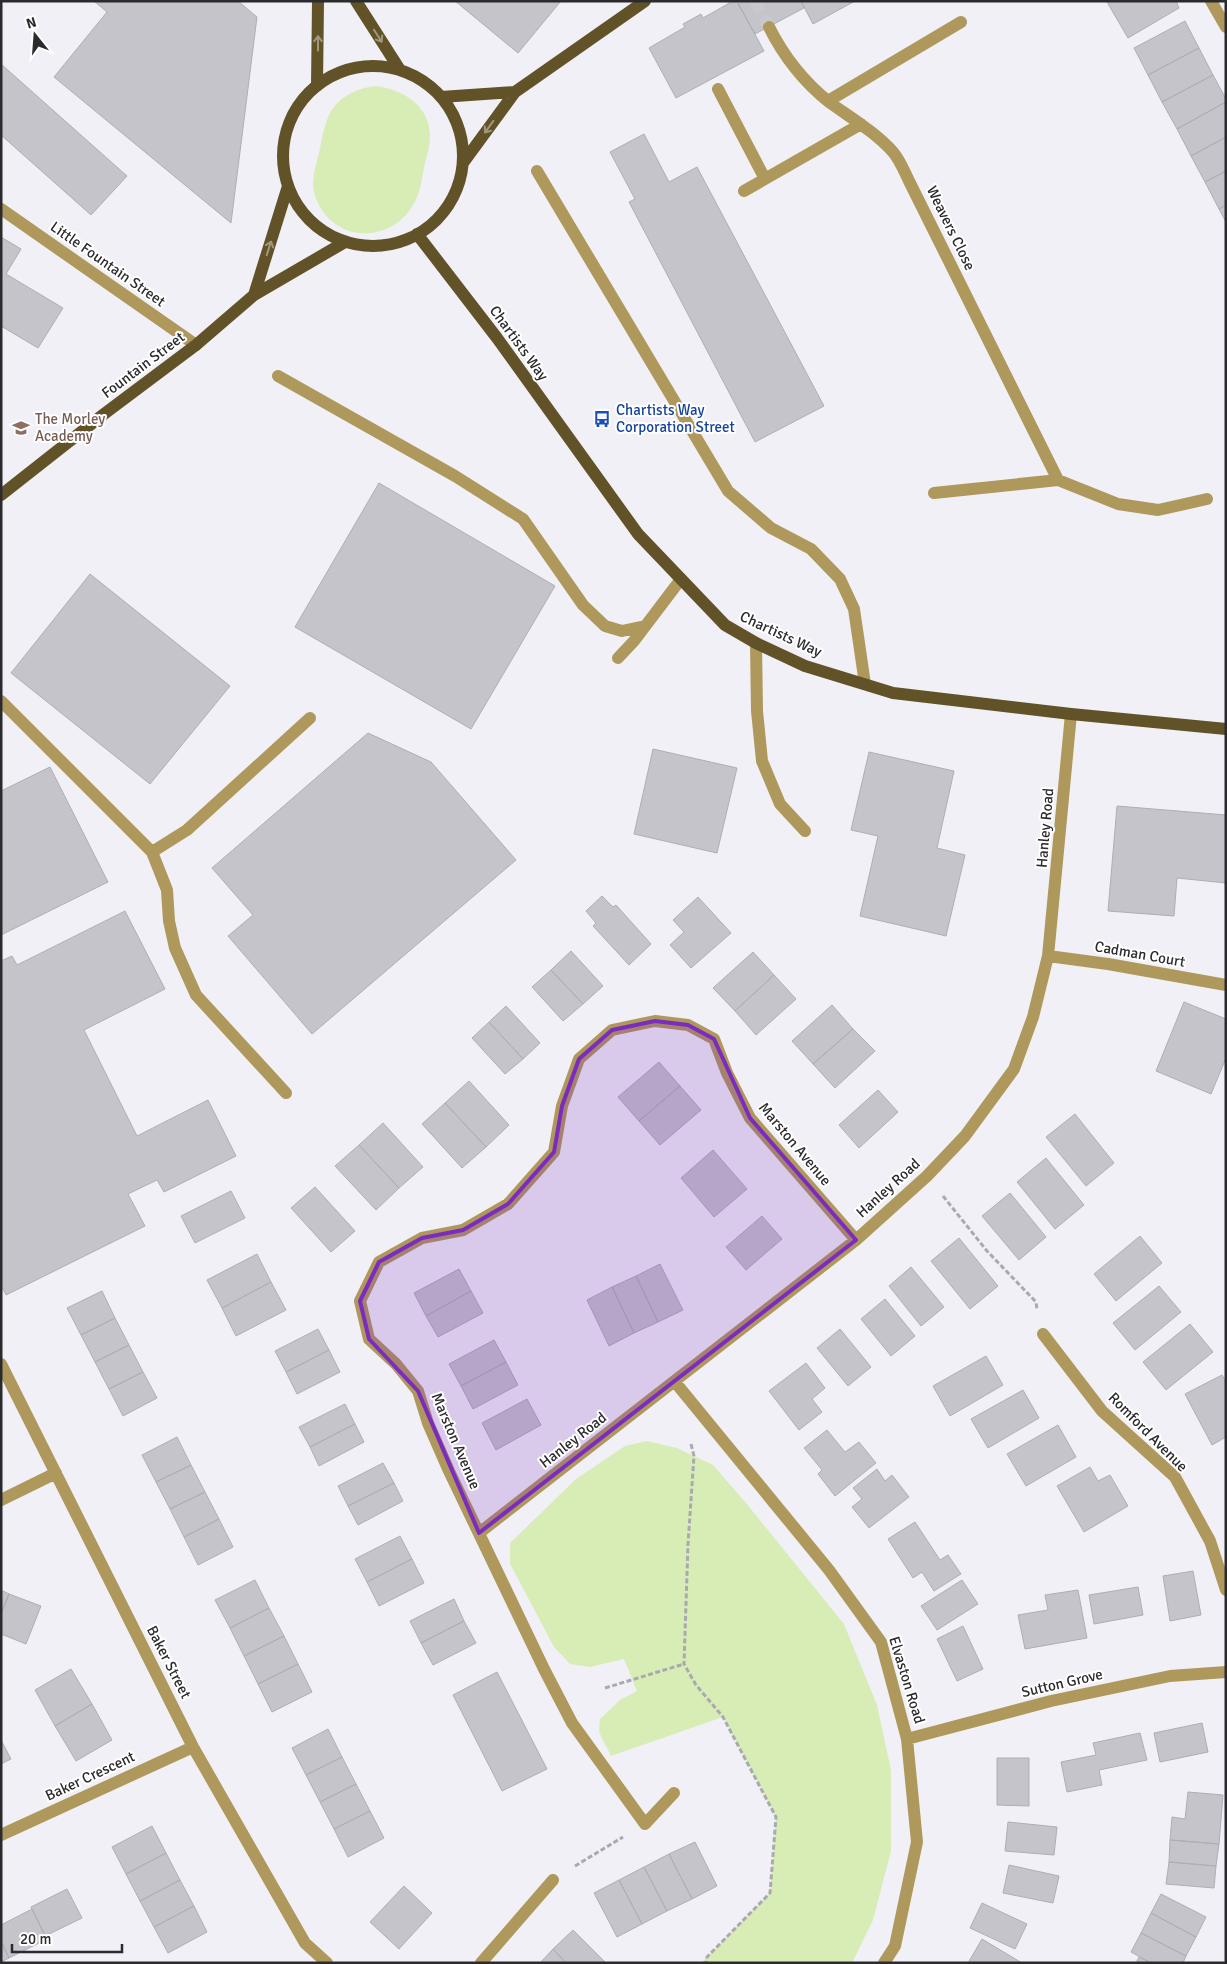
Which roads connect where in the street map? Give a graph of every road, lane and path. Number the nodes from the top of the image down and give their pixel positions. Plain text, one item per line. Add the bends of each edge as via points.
1 (318, 1) edge
2 (356, 1) edge
3 (645, 1) edge
4 (1211, 1) edge
5 (961, 22) dead end
6 (769, 27) tunnel mouth
7 (1226, 27) edge
8 (400, 70) junction
9 (318, 86) junction
10 (718, 89) dead end
11 (515, 92) junction
12 (441, 97) junction
13 (828, 101) junction
14 (860, 124) junction
15 (463, 163) junction
16 (537, 171) dead end
17 (765, 179) junction
18 (288, 186) junction
19 (744, 191) dead end
20 (1, 208) edge
21 (417, 234) junction
22 (345, 242) junction
23 (254, 295) junction
24 (196, 345) junction
25 (278, 376) dead end
26 (1058, 480) junction
27 (934, 493) dead end
28 (1, 496) edge
29 (1207, 499) dead end
30 (681, 579) junction
31 (645, 626) junction
32 (756, 643) junction
33 (618, 658) dead end
34 (865, 684) junction
35 (1, 701) edge
36 (1071, 714) junction
37 (310, 718) dead end
38 (1226, 728) edge
39 (805, 831) dead end
40 (152, 852) junction
41 (1048, 956) junction
42 (1226, 985) edge
43 (286, 1093) dead end
44 (927, 1176) junction
45 (856, 1240) junction
46 (1043, 1334) joint
47 (1, 1364) edge
48 (675, 1382) junction
49 (689, 1437) dead end
50 (56, 1473) junction
51 (1, 1500) edge
52 (479, 1533) junction
53 (1226, 1590) edge
54 (684, 1664) junction
55 (1226, 1672) edge
56 (605, 1688) dead end
57 (908, 1740) junction
58 (193, 1747) junction
59 (674, 1793) dead end
60 (644, 1824) junction
61 (1, 1835) edge
62 (553, 1880) joint
63 (707, 1957) junction
64 (327, 1963) edge
65 (481, 1963) edge
66 (701, 1963) edge
67 (706, 1963) edge
68 (884, 1963) edge

9 -> 1 main road
2 -> 8 main road
3 - 11 main road
4 - 7 street
5 - 13 street
6 - 13 street, Weavers Close via 790,62
8 - 9 main road via 361,67 338,73
8 - 12 main road via 422,80
9 - 18 main road via 296,109 286,131 283,162
10 - 17 street
11 - 12 main road
11 -> 15 main road
12 - 15 main road via 457,117
13 - 14 street, Weavers Close
14 - 17 street
14 - 26 street, Weavers Close via 894,153
15 - 21 main road via 460,181 442,215
16 - 34 street via 728,491 771,528 811,549 840,579 854,609
17 - 19 street
18 - 22 main road via 300,208 317,226
23 -> 18 main road
20 - 24 street, Little Fountain Street
21 - 22 main road via 397,243 375,246
21 - 30 main road, Chartists Way via 638,534
22 - 23 main road, Fountain Street
23 - 24 main road, Fountain Street
24 - 28 main road, Fountain Street
25 - 31 street via 523,519 583,605 605,626 622,631
26 - 27 street
26 - 29 street via 1118,504 1158,510
30 - 31 street
30 - 32 main road, Chartists Way via 725,625
31 - 33 street
32 - 34 main road, Chartists Way via 805,666
32 - 39 street via 757,712 762,761 780,804
34 - 36 main road, Chartists Way via 893,693
35 - 40 street
36 - 38 main road, Chartists Way
36 - 41 street, Hanley Road
37 - 40 street via 187,830
40 - 43 street via 167,890 169,921 176,948 196,995
41 - 42 street, Cadman Court
41 - 44 street, Hanley Road via 1033,1018 1014,1069 966,1136
44 - 45 street, Hanley Road
44 - 46 path via 987,1251 1036,1302
45 - 48 street, Hanley Road
45 - 52 street, Marston Avenue via 750,1118 714,1039 688,1026 655,1021 612,1030 579,1059 562,1106 554,1152 508,1204 463,1230 422,1238 379,1262 360,1301 369,1339 396,1364 418,1391 428,1423
46 - 53 street, Romford Avenue via 1102,1411 1175,1477 1210,1541
47 - 50 street, Baker Street
48 - 52 street, Hanley Road
48 - 57 street, Elvaston Road via 829,1570 881,1642
49 - 54 path via 694,1456
50 - 51 street
50 - 58 street, Baker Street
52 - 60 street, Marston Avenue via 572,1723
54 - 56 path
54 - 63 path via 696,1685 723,1717 776,1817 770,1893
55 - 57 street, Sutton Grove via 1170,1676 1051,1701
57 - 68 street, Elvaston Road via 917,1842 894,1946
58 - 61 street, Baker Crescent
58 - 64 street, Baker Street via 305,1943
59 - 60 street
60 - 62 path
62 - 65 street
63 - 66 path
63 - 67 path

